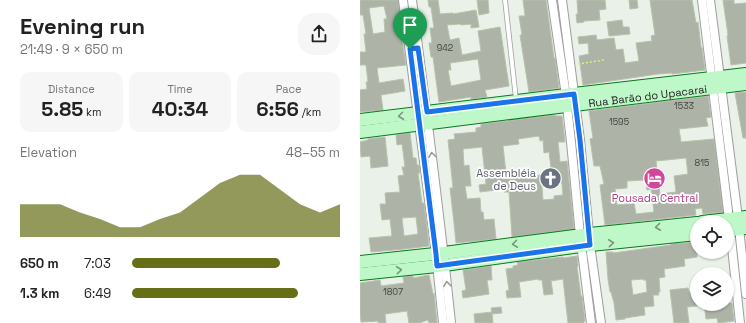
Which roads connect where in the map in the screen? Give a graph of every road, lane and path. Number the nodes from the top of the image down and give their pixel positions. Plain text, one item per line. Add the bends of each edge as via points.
1 (403, 0) edge
2 (412, 0) edge
3 (505, 0) edge
4 (552, 0) edge
5 (562, 0) edge
6 (702, 0) edge
7 (710, 0) edge
8 (565, 24) junction
9 (555, 26) junction
10 (414, 48) junction
11 (604, 60) dead end
12 (570, 64) junction
13 (746, 74) edge
14 (716, 83) junction
15 (746, 84) edge
16 (570, 100) junction
17 (516, 101) junction
18 (424, 118) junction
19 (360, 120) edge
20 (726, 124) junction
21 (717, 125) junction
22 (360, 132) edge
23 (580, 140) junction
24 (571, 142) junction
25 (586, 200) junction
26 (577, 201) junction
27 (690, 223) edge
28 (736, 225) edge
29 (690, 234) edge
30 (585, 240) junction
31 (441, 259) junction
32 (360, 262) edge
33 (374, 266) junction
34 (360, 274) edge
35 (596, 288) junction
36 (587, 290) junction
37 (746, 294) edge
38 (742, 300) edge
39 (445, 303) junction
40 (443, 323) edge
41 (451, 323) edge
42 (591, 323) edge
43 (601, 323) edge
44 (740, 323) edge

1 - 10 street
2 - 10 street
3 - 17 lane
4 - 9 street
5 - 8 street
6 - 14 street
7 - 14 street
8 - 9 street
8 - 12 street
9 - 16 street
10 - 18 street
11 - 12 path
12 - 16 street
13 - 14 street, Rua Barão do Upacarai
14 - 15 street, Rua Barão do Upacarai
14 - 16 street, Rua Barão do Upacarai
14 - 20 street
14 - 21 street
16 - 17 street, Rua Barão do Upacarai
16 - 18 street, Rua Barão do Upacarai
16 - 23 street
16 - 24 street
17 - 18 street, Rua Barão do Upacarai
18 -> 19 street, Rua Barão do Upacarai
18 - 22 street, Rua Barão do Upacarai
18 - 31 street
20 - 21 street
20 - 28 street
21 - 28 street
23 - 24 street
23 - 25 street
24 - 26 street
25 - 26 street
25 - 30 street
26 - 30 street
27 -> 30 street
28 - 37 street
28 - 38 street
30 -> 29 street
30 - 31 street
30 - 35 street
30 - 36 street
31 - 33 street
31 - 39 street
32 - 33 street
33 - 34 street
35 - 36 street
35 - 43 street
36 - 42 street
38 - 44 street
39 - 40 street
39 - 41 street

